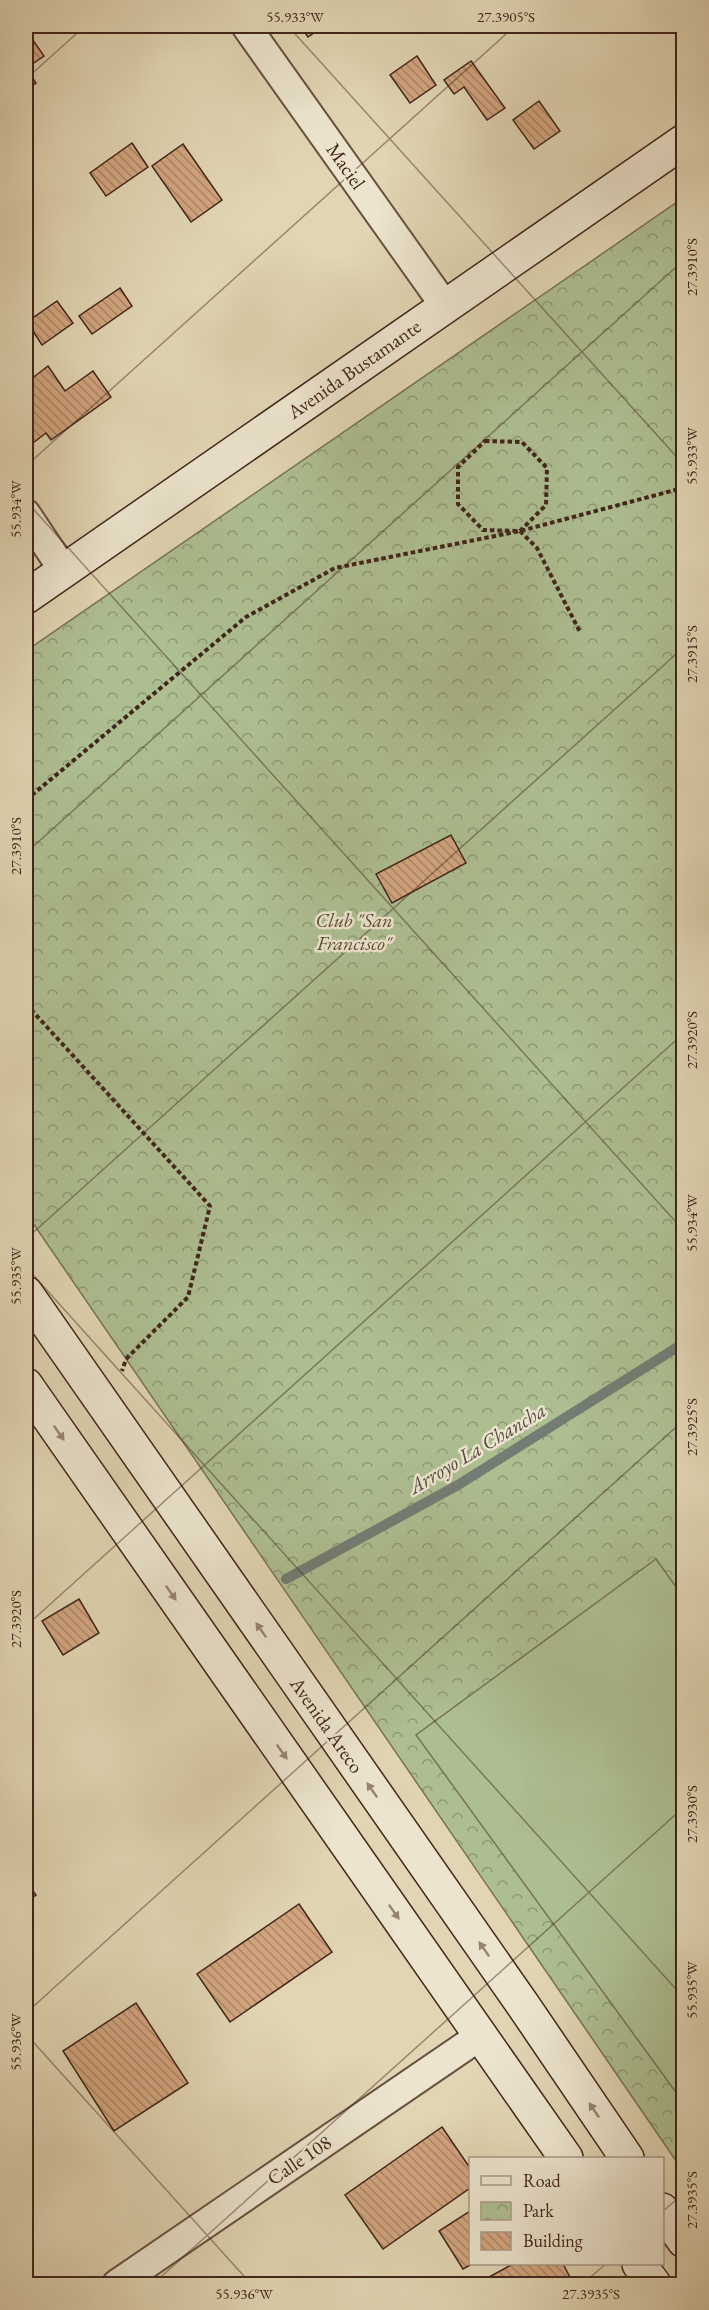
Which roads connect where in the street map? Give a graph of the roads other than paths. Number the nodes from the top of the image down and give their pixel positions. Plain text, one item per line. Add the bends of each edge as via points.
1 (246, 26) edge
2 (684, 141) edge
3 (445, 306) junction
4 (26, 514) edge
5 (64, 571) junction
6 (26, 597) edge
7 (26, 1293) edge
8 (26, 1385) edge
9 (480, 2036) junction
10 (565, 2157) edge
11 (626, 2157) edge
12 (664, 2211) edge
13 (684, 2241) edge
14 (640, 2265) edge
15 (117, 2284) edge
16 (654, 2284) edge

1 - 3 street, Maciel
2 - 3 main road, Avenida Bustamante
3 - 5 main road, Avenida Bustamante
4 - 5 street
5 - 6 main road, Avenida Bustamante
11 -> 7 main road, Avenida Areco
8 -> 9 main road
9 - 10 main road
9 - 15 street, Calle 108
12 - 13 main road
14 - 16 main road

